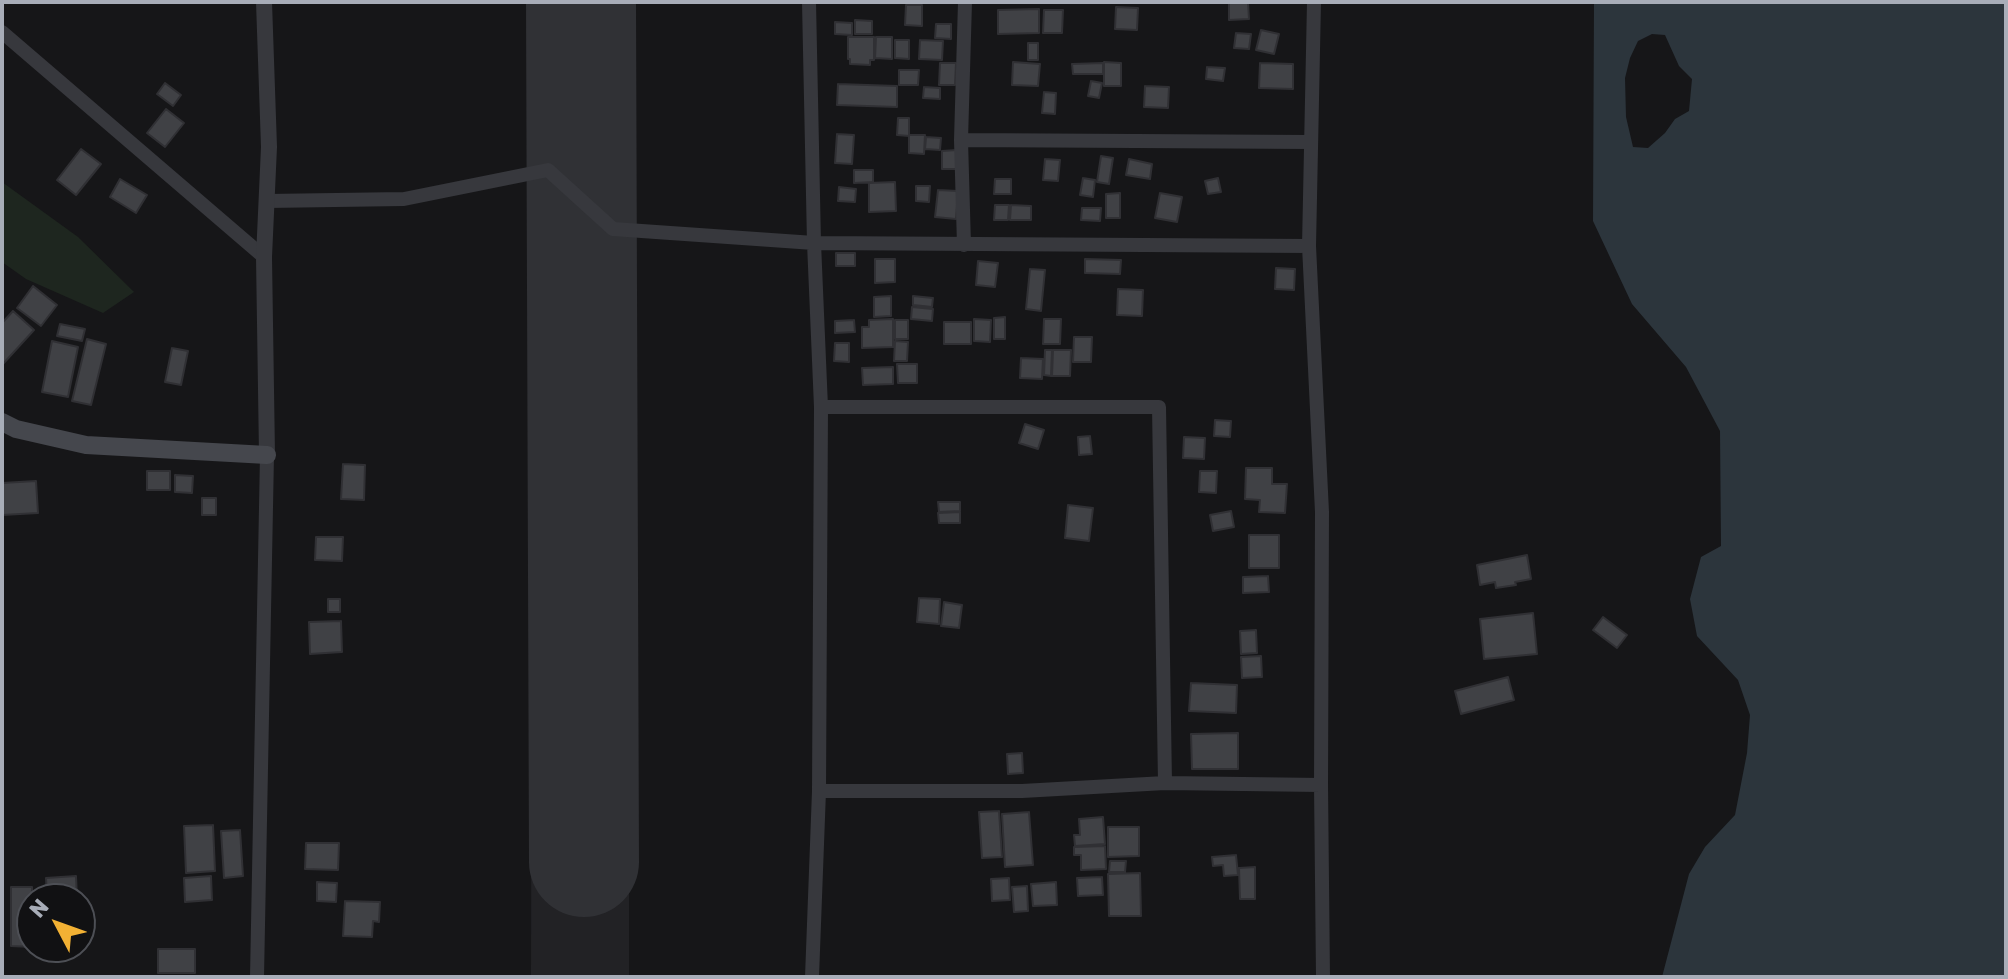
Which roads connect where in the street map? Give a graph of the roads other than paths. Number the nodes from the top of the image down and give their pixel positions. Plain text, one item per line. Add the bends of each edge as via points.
1 (264, 2) edge
2 (809, 2) edge
3 (965, 2) edge
4 (1314, 2) edge
5 (2, 32) edge
6 (961, 140) junction
7 (1310, 142) junction
8 (267, 201) junction
9 (814, 243) junction
10 (964, 245) junction
11 (1309, 246) junction
12 (264, 257) junction
13 (821, 407) junction
14 (2, 422) edge
15 (267, 455) junction
16 (1165, 783) junction
17 (1321, 785) junction
18 (819, 791) junction
19 (257, 977) edge
20 (812, 977) edge
21 (1323, 977) edge

1 - 8 street
2 - 9 street
3 - 6 street
4 - 7 street
5 - 12 street
6 - 7 street
6 - 10 street
7 - 11 street
8 - 9 street via 404,199 548,170 613,229
8 - 12 street
9 - 10 street
9 - 13 street
10 - 11 street
11 - 17 street via 1322,512
12 - 15 street
13 - 16 street via 1159,407
13 - 18 street
14 - 15 main road via 86,445
15 - 19 street
16 - 17 street
16 - 18 street via 1022,791
17 - 21 street
18 - 20 street

